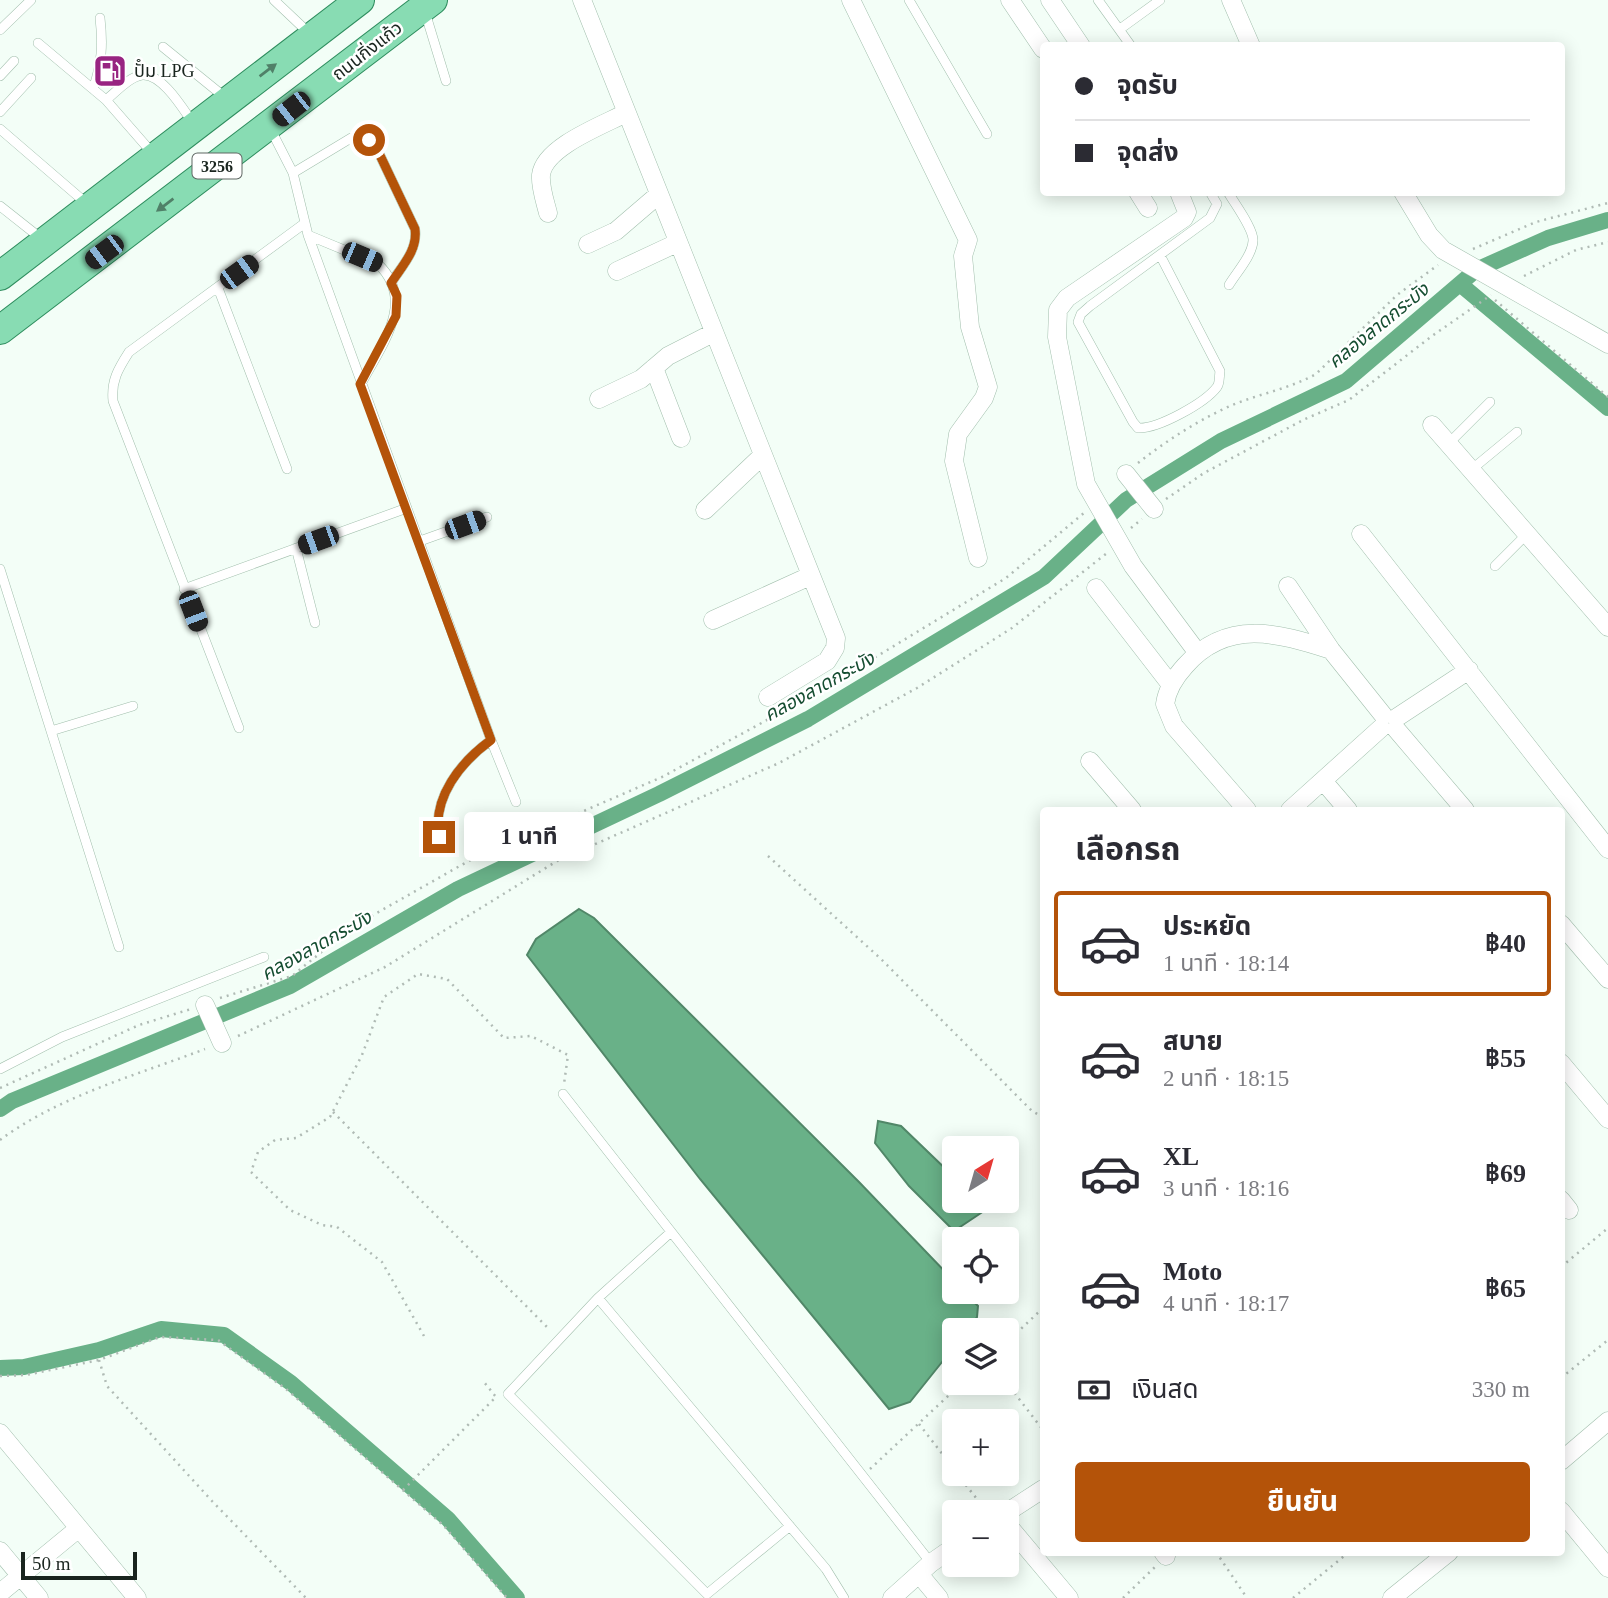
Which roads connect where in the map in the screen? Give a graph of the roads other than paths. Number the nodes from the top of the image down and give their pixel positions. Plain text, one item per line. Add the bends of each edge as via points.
1 (31, 0) edge
2 (360, 0) edge
3 (582, 0) edge
4 (851, 0) edge
5 (909, 0) edge
6 (1010, 0) edge
7 (1050, 0) edge
8 (1098, 0) edge
9 (1160, 0) edge
10 (1231, 0) edge
11 (280, 2) edge
12 (429, 4) edge
13 (100, 18) dead end
14 (1120, 29) junction
15 (0, 30) edge
16 (313, 36) junction
17 (1078, 42) edge
18 (1128, 42) edge
19 (1249, 42) edge
20 (38, 43) dead end
21 (1040, 45) edge
22 (163, 47) dead end
23 (14, 61) dead end
24 (0, 75) edge
25 (31, 78) dead end
26 (446, 81) dead end
27 (93, 89) junction
28 (106, 100) junction
29 (228, 100) junction
30 (0, 112) edge
31 (626, 113) junction
32 (195, 125) junction
33 (269, 126) junction
34 (0, 129) edge
35 (987, 134) dead end
36 (155, 156) junction
37 (293, 173) junction
38 (658, 195) junction
39 (1141, 196) edge
40 (1181, 196) edge
41 (1212, 196) edge
42 (1230, 196) edge
43 (1406, 196) edge
44 (90, 206) junction
45 (1, 208) edge
46 (1149, 208) dead end
47 (548, 213) dead end
48 (305, 223) junction
49 (307, 234) junction
50 (45, 241) junction
51 (677, 243) junction
52 (588, 244) dead end
53 (1160, 255) junction
54 (617, 271) dead end
55 (0, 276) edge
56 (391, 283) junction
57 (1229, 285) dead end
58 (218, 288) junction
59 (0, 330) edge
60 (713, 333) junction
61 (1608, 344) edge
62 (654, 368) junction
63 (360, 384) junction
64 (599, 399) dead end
65 (1490, 402) dead end
66 (1432, 425) dead end
67 (1517, 432) dead end
68 (681, 438) dead end
69 (1448, 444) junction
70 (762, 456) junction
71 (287, 469) dead end
72 (1471, 470) junction
73 (1127, 476) dead end
74 (1153, 507) road end
75 (407, 508) junction
76 (705, 510) dead end
77 (487, 517) dead end
78 (1361, 534) dead end
79 (1527, 534) junction
80 (420, 541) junction
81 (296, 548) junction
82 (978, 558) dead end
83 (1495, 566) dead end
84 (0, 569) edge
85 (810, 576) junction
86 (1287, 586) dead end
87 (1096, 588) dead end
88 (184, 589) junction
89 (713, 620) dead end
90 (315, 623) dead end
91 (1608, 627) edge
92 (1331, 650) junction
93 (1197, 652) junction
94 (1469, 670) junction
95 (1171, 685) junction
96 (768, 697) dead end
97 (133, 706) dead end
98 (1389, 722) junction
99 (239, 728) dead end
100 (51, 731) junction
101 (491, 740) junction
102 (1090, 761) dead end
103 (1324, 782) junction
104 (516, 802) dead end
105 (1129, 807) edge
106 (1244, 807) edge
107 (1294, 807) edge
108 (1345, 807) edge
109 (1462, 807) edge
110 (439, 837) dead end
111 (1608, 849) edge
112 (1565, 929) edge
113 (119, 947) dead end
114 (264, 957) dead end
115 (1608, 979) edge
116 (205, 1004) dead end
117 (222, 1043) road end
118 (1565, 1068) edge
119 (0, 1069) edge
120 (563, 1094) road end
121 (1608, 1119) edge
122 (671, 1232) junction
123 (598, 1298) junction
124 (1608, 1421) edge
125 (0, 1433) edge
126 (1565, 1458) edge
127 (1040, 1491) edge
128 (1019, 1505) edge
129 (1565, 1516) edge
130 (790, 1526) junction
131 (79, 1528) junction
132 (1019, 1538) edge
133 (0, 1551) edge
134 (942, 1556) edge
135 (1444, 1556) edge
136 (925, 1568) junction
137 (1608, 1568) edge
138 (21, 1576) junction
139 (0, 1593) edge
140 (39, 1598) edge
141 (137, 1598) edge
142 (844, 1598) edge
143 (892, 1598) edge
144 (940, 1598) edge
145 (1069, 1598) edge
146 (1392, 1598) edge

1 - 15 lane
2 - 16 main road, 3256
3 - 31 street
4 - 82 street via 968,240 963,256 970,327 988,387 958,434 954,461
5 - 35 lane
6 - 21 street
7 - 17 street
8 - 14 lane
9 - 14 lane
10 - 19 street
11 - 16 lane
12 - 26 lane
12 - 33 main road, ถนนกิ่งแก้ว / 3256
13 - 27 lane via 101,67
14 - 18 lane
29 -> 16 main road, 3256
20 - 27 lane
22 - 29 lane
23 - 24 lane
25 - 30 lane
27 - 28 lane
28 - 32 lane via 131,80 150,76 163,84
28 - 36 lane
29 - 32 main road, 3256
31 - 38 street
31 - 47 street via 550,156 541,174
32 - 36 main road, 3256
33 - 37 lane
33 -> 59 main road, ถนนกิ่งแก้ว / 3256
34 - 44 lane
36 - 44 main road, 3256
37 - 48 lane
37 - 56 lane via 351,138 369,140 417,240
38 - 51 street
38 - 52 street via 616,231
39 - 46 street
40 - 93 street via 1187,212 1184,218 1067,298 1058,310 1057,337 1086,484 1133,566
41 - 53 lane via 1217,204 1210,218
42 - 57 lane via 1254,241
43 - 61 street via 1443,250 1521,284
44 - 50 main road, 3256
45 - 50 lane
48 - 49 lane
48 - 58 lane
49 - 56 lane via 378,264
49 - 63 lane
50 - 55 main road, 3256
51 - 54 street
51 - 60 street
53 - 53 lane via 1090,306 1078,322 1138,428 1181,414 1219,383 1220,371
56 - 63 lane via 397,296 396,316
58 - 71 lane
58 - 88 lane via 129,352 112,387 113,401
60 - 62 street
60 - 70 street
62 - 64 street
62 - 68 street
63 - 75 lane
65 - 69 lane
66 - 69 street
67 - 72 lane
69 - 72 street
70 - 76 street
70 - 85 street
72 - 79 street
73 - 74 street
75 - 80 lane
75 - 81 lane
77 - 80 lane
78 - 94 street
79 - 83 lane
79 - 91 street
80 - 101 lane
81 - 88 lane
81 - 90 lane
84 - 100 lane
85 - 89 street
85 - 96 street via 836,638 835,648 827,661
86 - 92 street
87 - 95 street
88 - 99 lane
92 - 93 street via 1279,636 1244,634
92 - 98 street
93 - 95 street
94 - 98 street
94 - 111 street
95 - 106 street via 1165,700 1169,718
97 - 100 lane
98 - 103 street
98 - 109 street
100 - 113 lane
101 - 104 lane
101 - 110 lane via 462,764 444,796 438,811
102 - 105 street
103 - 107 street
103 - 108 street
112 - 115 street
114 - 119 lane via 62,1037
116 - 117 street
118 - 121 street
120 - 122 lane
122 - 123 lane
122 - 136 lane via 863,1476
123 - 130 lane
123 - 130 lane via 508,1394 707,1594
124 - 126 street
125 - 131 street
127 - 128 street
129 - 137 street
130 - 142 lane
131 - 138 street
131 - 141 street
132 - 145 street
133 - 138 street
134 - 136 street
135 - 146 street
136 - 143 street
136 - 144 street
138 - 139 street
138 - 140 street

